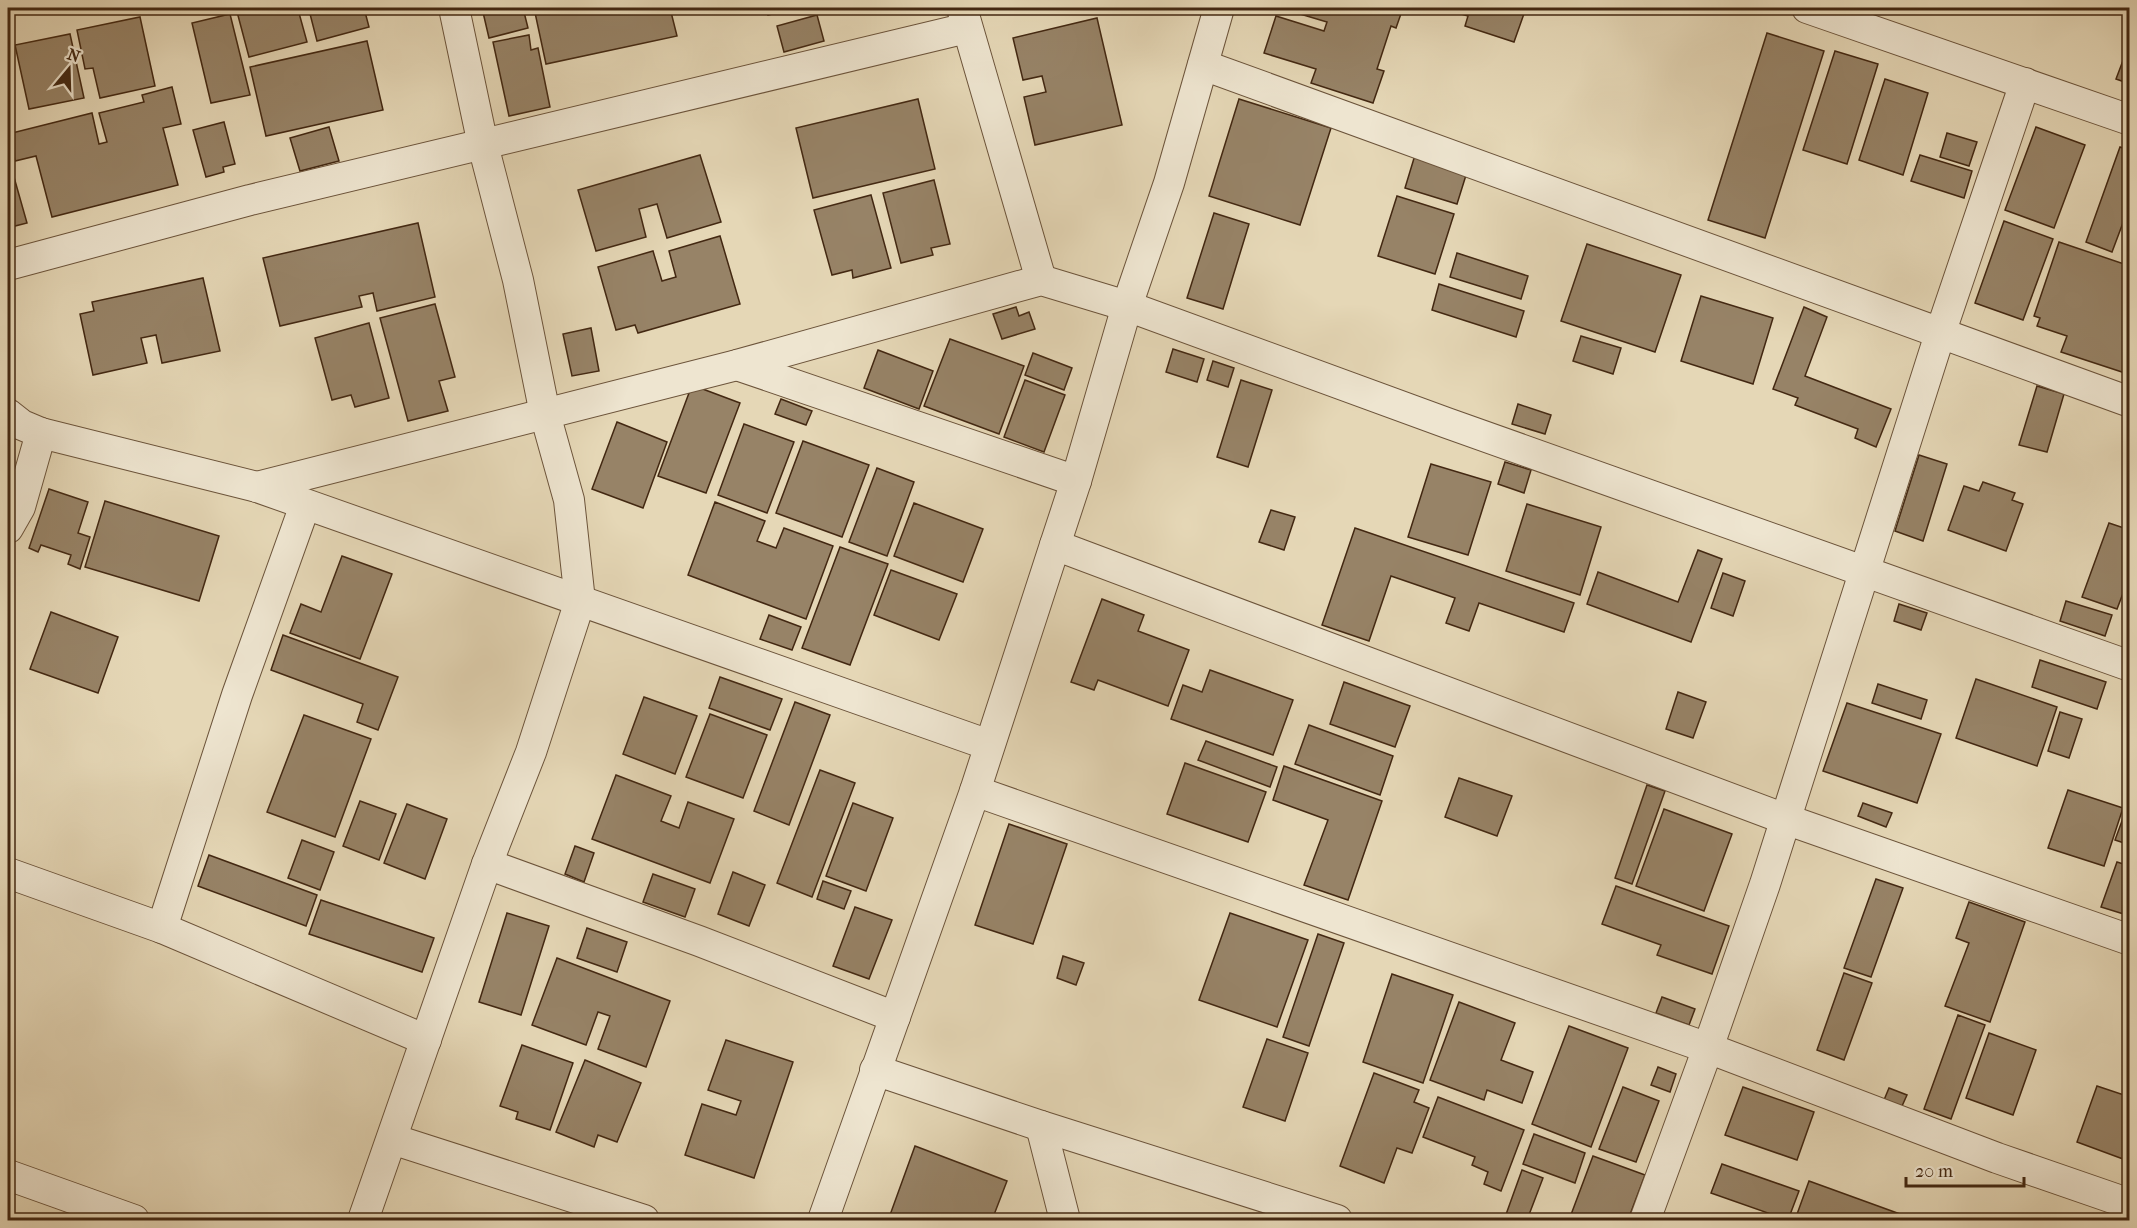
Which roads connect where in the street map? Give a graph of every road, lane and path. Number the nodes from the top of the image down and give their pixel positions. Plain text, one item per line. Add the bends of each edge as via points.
1 (454, 8) edge
2 (1219, 8) edge
3 (1807, 8) edge
4 (965, 18) edge
5 (1203, 65) junction
6 (2025, 83) junction
7 (2130, 120) edge
8 (483, 145) junction
9 (8, 265) edge
10 (1041, 280) junction
11 (1127, 306) junction
12 (1940, 334) junction
13 (737, 365) junction
14 (2130, 402) edge
15 (8, 414) edge
16 (544, 414) junction
17 (41, 433) junction
18 (1076, 481) junction
19 (256, 487) junction
20 (305, 505) junction
21 (8, 528) edge
22 (1055, 545) junction
23 (1865, 572) junction
24 (580, 601) junction
25 (2130, 666) edge
26 (989, 745) junction
27 (975, 790) junction
28 (1785, 819) junction
29 (487, 864) junction
30 (8, 873) edge
31 (162, 928) junction
32 (2130, 940) edge
33 (895, 1017) junction
34 (426, 1040) junction
35 (1708, 1048) junction
36 (875, 1070) junction
37 (1041, 1126) junction
38 (392, 1139) junction
39 (8, 1175) edge
40 (2130, 1204) edge
41 (134, 1221) edge
42 (363, 1221) edge
43 (644, 1221) edge
44 (823, 1221) edge
45 (1065, 1221) edge
46 (1337, 1221) edge
47 (1646, 1221) edge

1 - 8 street
2 - 5 street
3 - 6 street
4 - 8 street
4 - 10 street
5 - 11 street via 1169,183
5 - 12 street
6 - 7 street
6 - 12 street
8 - 9 street via 250,200
8 - 16 street via 518,280
10 - 11 street
10 - 13 street
11 - 18 street
11 - 23 street
12 - 14 street
12 - 23 street
13 - 16 street
13 - 18 street
15 - 17 street
16 - 19 street
16 - 24 street via 569,500
17 - 19 street
17 - 21 street via 20,507
18 - 22 street
19 - 20 street
20 - 24 street
20 - 31 street via 237,695
22 - 26 street
22 - 28 street
23 - 25 street
23 - 28 street
24 - 26 street
24 - 29 street via 531,752
26 - 27 street
27 - 33 street
27 - 35 street
28 - 32 street
28 - 35 street
29 - 33 street
29 - 34 street
30 - 31 street
31 - 34 street
33 - 36 street
34 - 38 street
35 - 40 street
35 - 47 street
36 - 37 street
36 - 44 street
37 - 45 street
37 - 46 street
38 - 42 street
38 - 43 street
39 - 41 street

